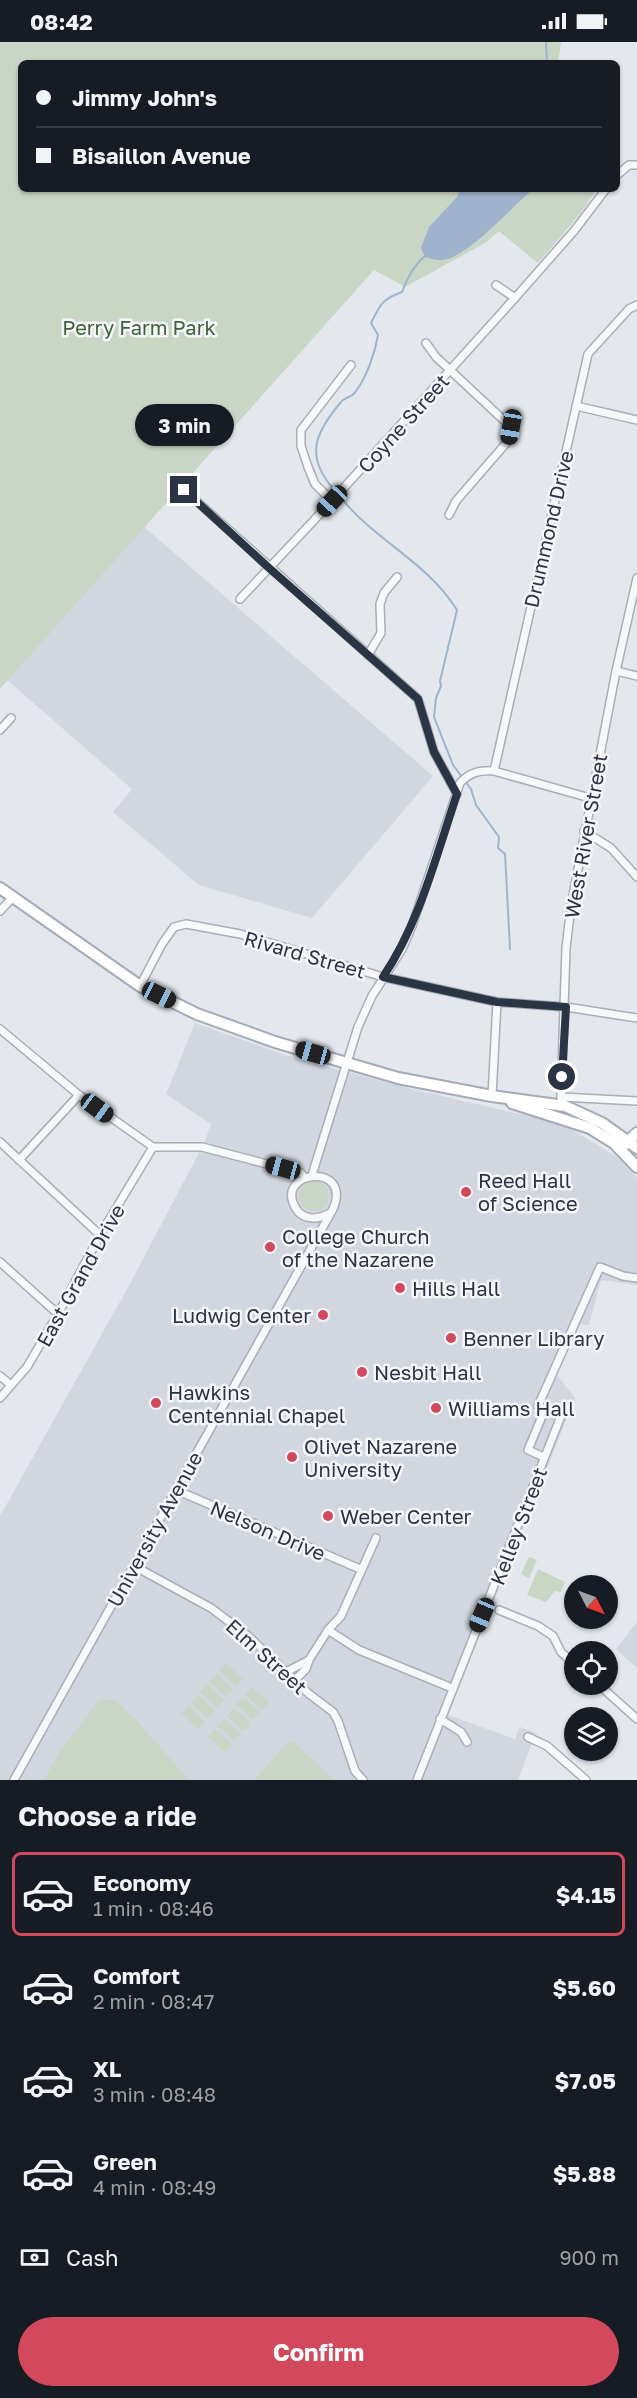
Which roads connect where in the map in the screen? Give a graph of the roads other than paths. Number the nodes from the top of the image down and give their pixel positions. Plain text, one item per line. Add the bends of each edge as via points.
1 (637, 165) edge
2 (620, 173) edge
3 (604, 192) edge
4 (496, 285) dead end
5 (515, 298) junction
6 (637, 305) edge
7 (426, 343) dead end
8 (351, 365) dead end
9 (450, 369) junction
10 (576, 406) junction
11 (637, 420) edge
12 (184, 490) dead end
13 (332, 501) junction
14 (449, 515) dead end
15 (269, 568) junction
16 (398, 578) dead end
17 (637, 578) edge
18 (240, 599) dead end
19 (368, 655) junction
20 (616, 671) junction
21 (637, 676) edge
22 (11, 718) dead end
23 (0, 730) edge
24 (494, 771) junction
25 (457, 794) junction
26 (590, 798) junction
27 (584, 831) junction
28 (637, 877) edge
29 (0, 888) edge
30 (13, 897) junction
31 (0, 911) edge
32 (383, 977) junction
33 (140, 986) junction
34 (497, 1002) junction
35 (566, 1007) junction
36 (637, 1018) edge
37 (3, 1032) edge
38 (0, 1041) edge
39 (348, 1064) junction
40 (79, 1095) junction
41 (492, 1096) junction
42 (637, 1101) edge
43 (563, 1102) junction
44 (637, 1133) edge
45 (0, 1142) edge
46 (153, 1148) junction
47 (630, 1148) edge
48 (19, 1160) junction
49 (637, 1167) edge
50 (308, 1176) junction
51 (328, 1214) junction
52 (100, 1235) junction
53 (0, 1262) edge
54 (637, 1278) edge
55 (58, 1314) junction
56 (0, 1376) edge
57 (11, 1385) junction
58 (0, 1398) edge
59 (545, 1409) junction
60 (544, 1457) junction
61 (176, 1490) junction
62 (376, 1538) dead end
63 (134, 1566) junction
64 (360, 1569) junction
65 (499, 1610) dead end
66 (328, 1630) junction
67 (564, 1655) edge
68 (309, 1660) junction
69 (286, 1672) junction
70 (294, 1681) junction
71 (452, 1688) junction
72 (610, 1695) edge
73 (440, 1719) junction
74 (637, 1719) edge
75 (528, 1737) dead end
76 (467, 1742) dead end
77 (14, 1780) edge
78 (363, 1780) edge
79 (417, 1780) edge
80 (586, 1780) edge

1 - 2 street via 629,165
3 - 5 street, Coyne Street
4 - 5 street
5 - 9 street, Coyne Street
6 - 10 street, Drummond Drive via 588,354
7 - 9 street
8 - 13 street via 301,430 301,446 315,484
9 - 13 street, Coyne Street
9 - 14 street via 511,427 508,441 456,501
10 - 11 street
10 - 24 street, Drummond Drive
12 - 15 street
13 - 15 street, Coyne Street
15 - 18 street, Coyne Street
15 - 19 street
16 - 19 street via 384,593 380,604 381,633
17 - 20 street, West River Street
19 - 25 street via 418,699 434,752
20 - 21 street
20 - 26 street, West River Street
22 - 23 street
24 - 25 street via 479,770 466,776
24 - 26 street
25 - 32 street via 412,926
26 - 27 street, West River Street
27 - 28 street via 611,848
27 - 35 street, West River Street via 566,948
29 - 30 main road
30 - 31 street
30 - 33 main road
32 - 33 street, Rivard Street via 240,934 186,924 174,927
32 - 34 street, Rivard Street
32 - 39 street via 358,1027
33 - 39 main road via 239,1030
34 - 35 street, Rivard Street
34 - 41 street
35 - 36 street, Rivard Street
35 - 43 street, West River Street
37 - 38 street
37 - 40 street
39 - 41 main road
39 - 50 street
40 - 46 street
40 - 48 street
41 - 43 main road via 551,1104
41 - 47 main road via 590,1128
42 - 43 street
43 - 47 main road via 603,1124
44 - 47 main road
45 - 48 street
46 - 50 street, University Avenue via 202,1147
46 - 52 street, East Grand Drive
47 - 49 main road
48 - 52 street
50 - 51 street, University Avenue via 326,1178 334,1189 335,1202
50 - 51 street via 295,1188 296,1209 307,1218
51 - 61 street, University Avenue
52 - 55 street, East Grand Drive
53 - 55 street
54 - 59 street, Kelley Street via 600,1267 538,1406
55 - 57 street, East Grand Drive via 27,1367
56 - 57 street
57 - 58 street, East Grand Drive
59 - 60 street, Kelley Street via 528,1450
59 - 60 street, Kelley Street via 561,1416
60 - 71 street, Kelley Street
61 - 63 street, University Avenue
61 - 64 street, Nelson Drive
62 - 64 street
63 - 69 street, Elm Street via 209,1606
63 - 77 street, University Avenue
64 - 66 street via 341,1616
65 - 67 street via 553,1636
66 - 68 street
66 - 71 street via 359,1650
68 - 69 street
68 - 70 street
69 - 70 street, Elm Street
70 - 78 street, Elm Street via 333,1712 355,1771
71 - 73 street, Kelley Street
72 - 74 street
73 - 76 street via 461,1732
73 - 79 street, Kelley Street
75 - 80 street via 547,1746

